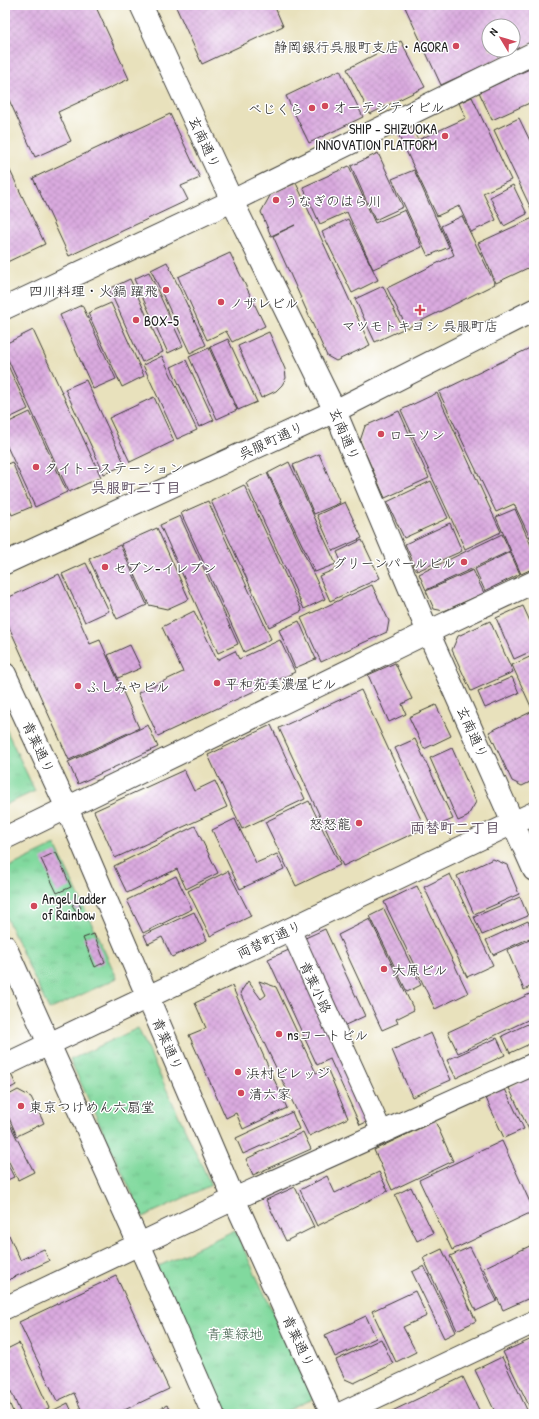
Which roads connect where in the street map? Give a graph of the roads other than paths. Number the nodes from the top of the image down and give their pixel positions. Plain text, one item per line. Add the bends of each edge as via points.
1 (141, 5) edge
2 (534, 53) edge
3 (232, 201) junction
4 (5, 308) edge
5 (534, 310) edge
6 (335, 411) junction
7 (5, 563) edge
8 (534, 582) edge
9 (428, 632) junction
10 (5, 674) edge
11 (67, 808) junction
12 (534, 813) edge
13 (513, 823) junction
14 (5, 838) edge
15 (534, 870) edge
16 (290, 929) junction
17 (5, 946) edge
18 (147, 996) junction
19 (50, 1044) junction
20 (534, 1064) edge
21 (5, 1065) edge
22 (382, 1132) junction
23 (234, 1199) junction
24 (139, 1244) junction
25 (5, 1308) edge
26 (534, 1322) edge
27 (213, 1414) edge
28 (332, 1414) edge
29 (340, 1414) edge

1 - 3 street, 玄南通り
2 - 3 street
3 - 4 street
3 - 6 street, 玄南通り
5 - 6 street, 呉服町通り
6 - 7 street, 呉服町通り
6 - 9 street, 玄南通り
8 - 9 street
9 - 11 street
9 - 13 street, 玄南通り
10 - 11 street, 青葉通り
11 - 14 street
11 - 18 street, 青葉通り
12 - 13 street, 両替町通り
13 - 15 street, 玄南通り
13 - 16 street, 両替町通り
16 - 18 street, 両替町通り
16 - 22 street, 青葉小路
17 - 19 street
18 - 19 street, 両替町通り
18 - 23 street, 青葉通り
19 - 21 street, 両替町通り
19 - 24 street
20 - 22 street
22 - 23 street
23 - 24 street
23 - 28 street, 青葉通り
24 - 25 street
24 - 27 street
26 - 29 street

